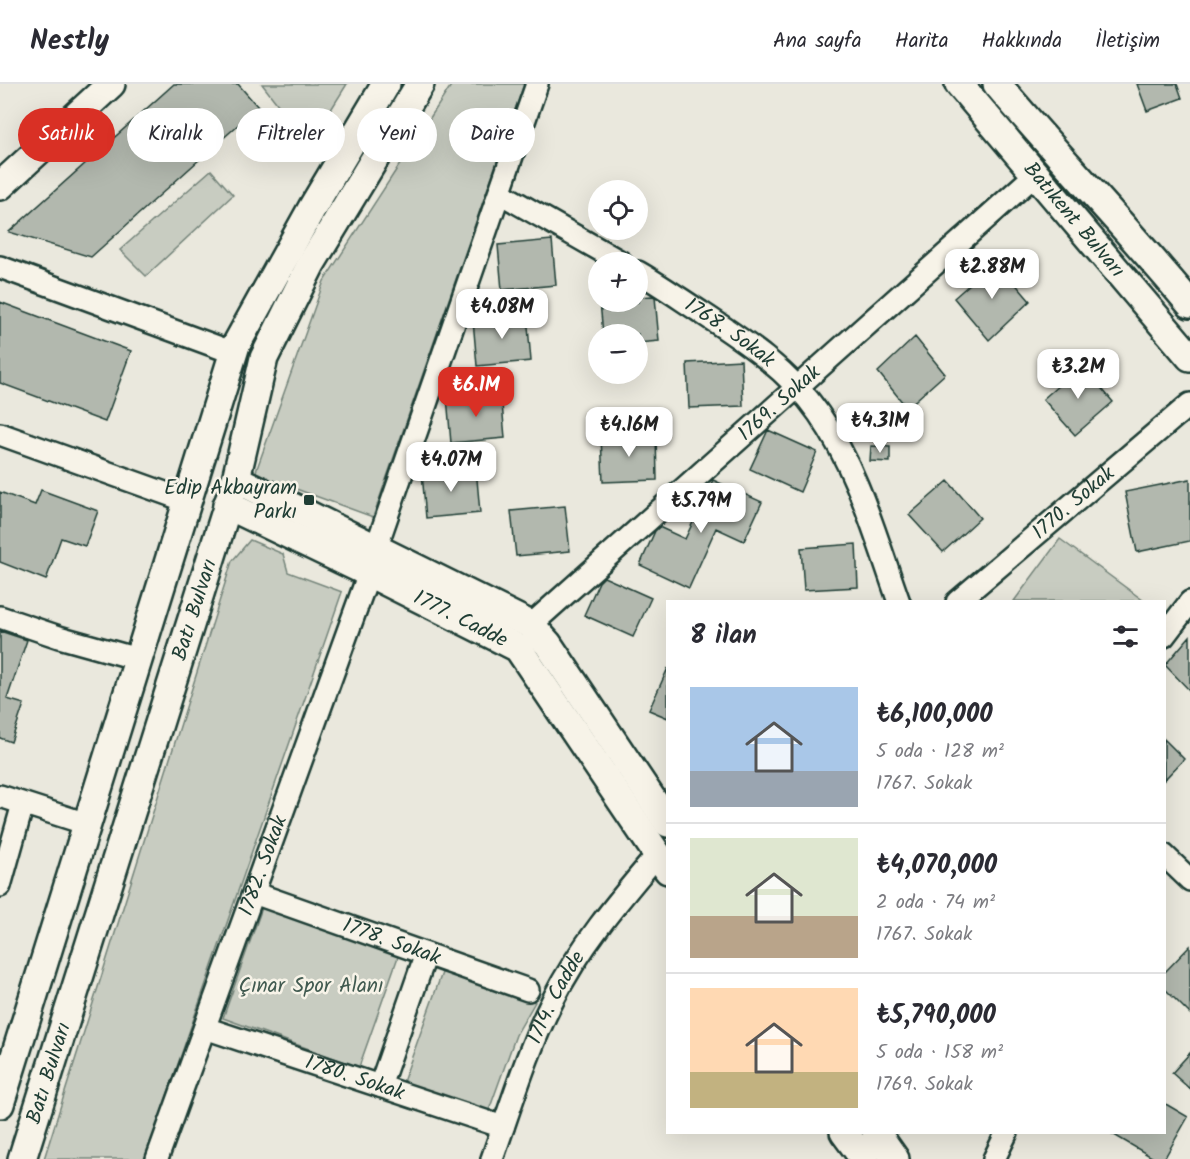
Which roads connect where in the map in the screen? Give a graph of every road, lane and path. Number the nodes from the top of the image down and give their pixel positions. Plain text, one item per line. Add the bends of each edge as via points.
1 (110, 84) edge
2 (368, 84) edge
3 (386, 84) edge
4 (420, 84) edge
5 (441, 84) edge
6 (537, 84) edge
7 (949, 84) edge
8 (959, 84) edge
9 (997, 84) edge
10 (1019, 84) edge
11 (1028, 181) junction
12 (0, 186) edge
13 (500, 194) junction
14 (1057, 200) junction
15 (312, 208) junction
16 (1115, 217) junction
17 (603, 252) edge
18 (311, 264) junction
19 (0, 267) edge
20 (648, 278) edge
21 (1190, 304) edge
22 (234, 353) junction
23 (1190, 357) edge
24 (798, 386) junction
25 (1190, 404) edge
26 (0, 434) edge
27 (236, 479) junction
28 (188, 501) junction
29 (226, 505) junction
30 (373, 561) junction
31 (898, 600) edge
32 (959, 600) edge
33 (1190, 602) edge
34 (0, 617) edge
35 (531, 625) junction
36 (1166, 633) edge
37 (138, 659) junction
38 (0, 796) edge
39 (23, 804) junction
40 (666, 820) edge
41 (87, 824) junction
42 (1166, 857) edge
43 (664, 858) edge
44 (1190, 880) edge
45 (0, 886) edge
46 (254, 893) junction
47 (426, 954) junction
48 (528, 990) dead end
49 (205, 1028) junction
50 (380, 1086) junction
51 (1, 1096) edge
52 (503, 1127) junction
53 (845, 1134) edge
54 (877, 1134) edge
55 (1006, 1134) edge
56 (22, 1159) edge
57 (157, 1159) edge
58 (492, 1159) edge
59 (864, 1159) edge
60 (895, 1159) edge
61 (994, 1159) edge

1 - 12 main road
2 - 15 main road via 322,159 312,189
3 - 15 main road, Batı Bulvarı
4 - 18 main road, Batı Bulvarı
5 - 18 main road via 345,240
6 - 13 street, 1782. Sokak
7 - 11 main road
8 - 14 main road, Batıkent Bulvarı
9 - 16 main road, Batıkent Bulvarı
10 - 16 main road via 1094,171
11 - 14 main road via 1047,200
11 - 24 street, 1769. Sokak
13 - 17 street
13 - 30 street, 1782. Sokak
14 - 23 main road, Batıkent Bulvarı
15 - 22 main road, Batı Bulvarı
16 - 21 main road, Batıkent Bulvarı
18 - 27 main road, Batı Bulvarı via 264,358
19 - 22 street
20 - 24 street, 1768. Sokak via 746,342
22 - 28 main road, Batı Bulvarı
24 - 31 street, 1768. Sokak via 831,432 855,479
24 - 35 street, 1769. Sokak
25 - 32 street, 1770. Sokak
26 - 28 street
27 - 29 main road, Batı Bulvarı
27 - 30 main road, 1777. Cadde
28 - 37 main road, Batı Bulvarı
29 - 30 main road, 1777. Cadde
29 - 56 main road, Batı Bulvarı
30 - 35 main road, 1777. Cadde
30 - 43 main road, 1777. Cadde via 518,648
30 - 46 street, 1782. Sokak
33 - 36 street
34 - 37 street
35 - 40 main road, 1777. Cadde via 548,644
37 - 41 main road, Batı Bulvarı
38 - 39 street
39 - 41 street
39 - 45 street
41 - 51 main road, Batı Bulvarı
42 - 44 street
43 - 52 street, 1714. Cadde via 587,943 553,999
46 - 47 street, 1778. Sokak
46 - 49 street, 1782. Sokak
47 - 48 street, 1778. Sokak
47 - 50 street
49 - 50 street, 1780. Sokak
49 - 57 street, 1782. Sokak
50 - 52 street, 1780. Sokak
52 - 58 street, 1714. Cadde
53 - 59 main road
54 - 60 main road
55 - 61 street

